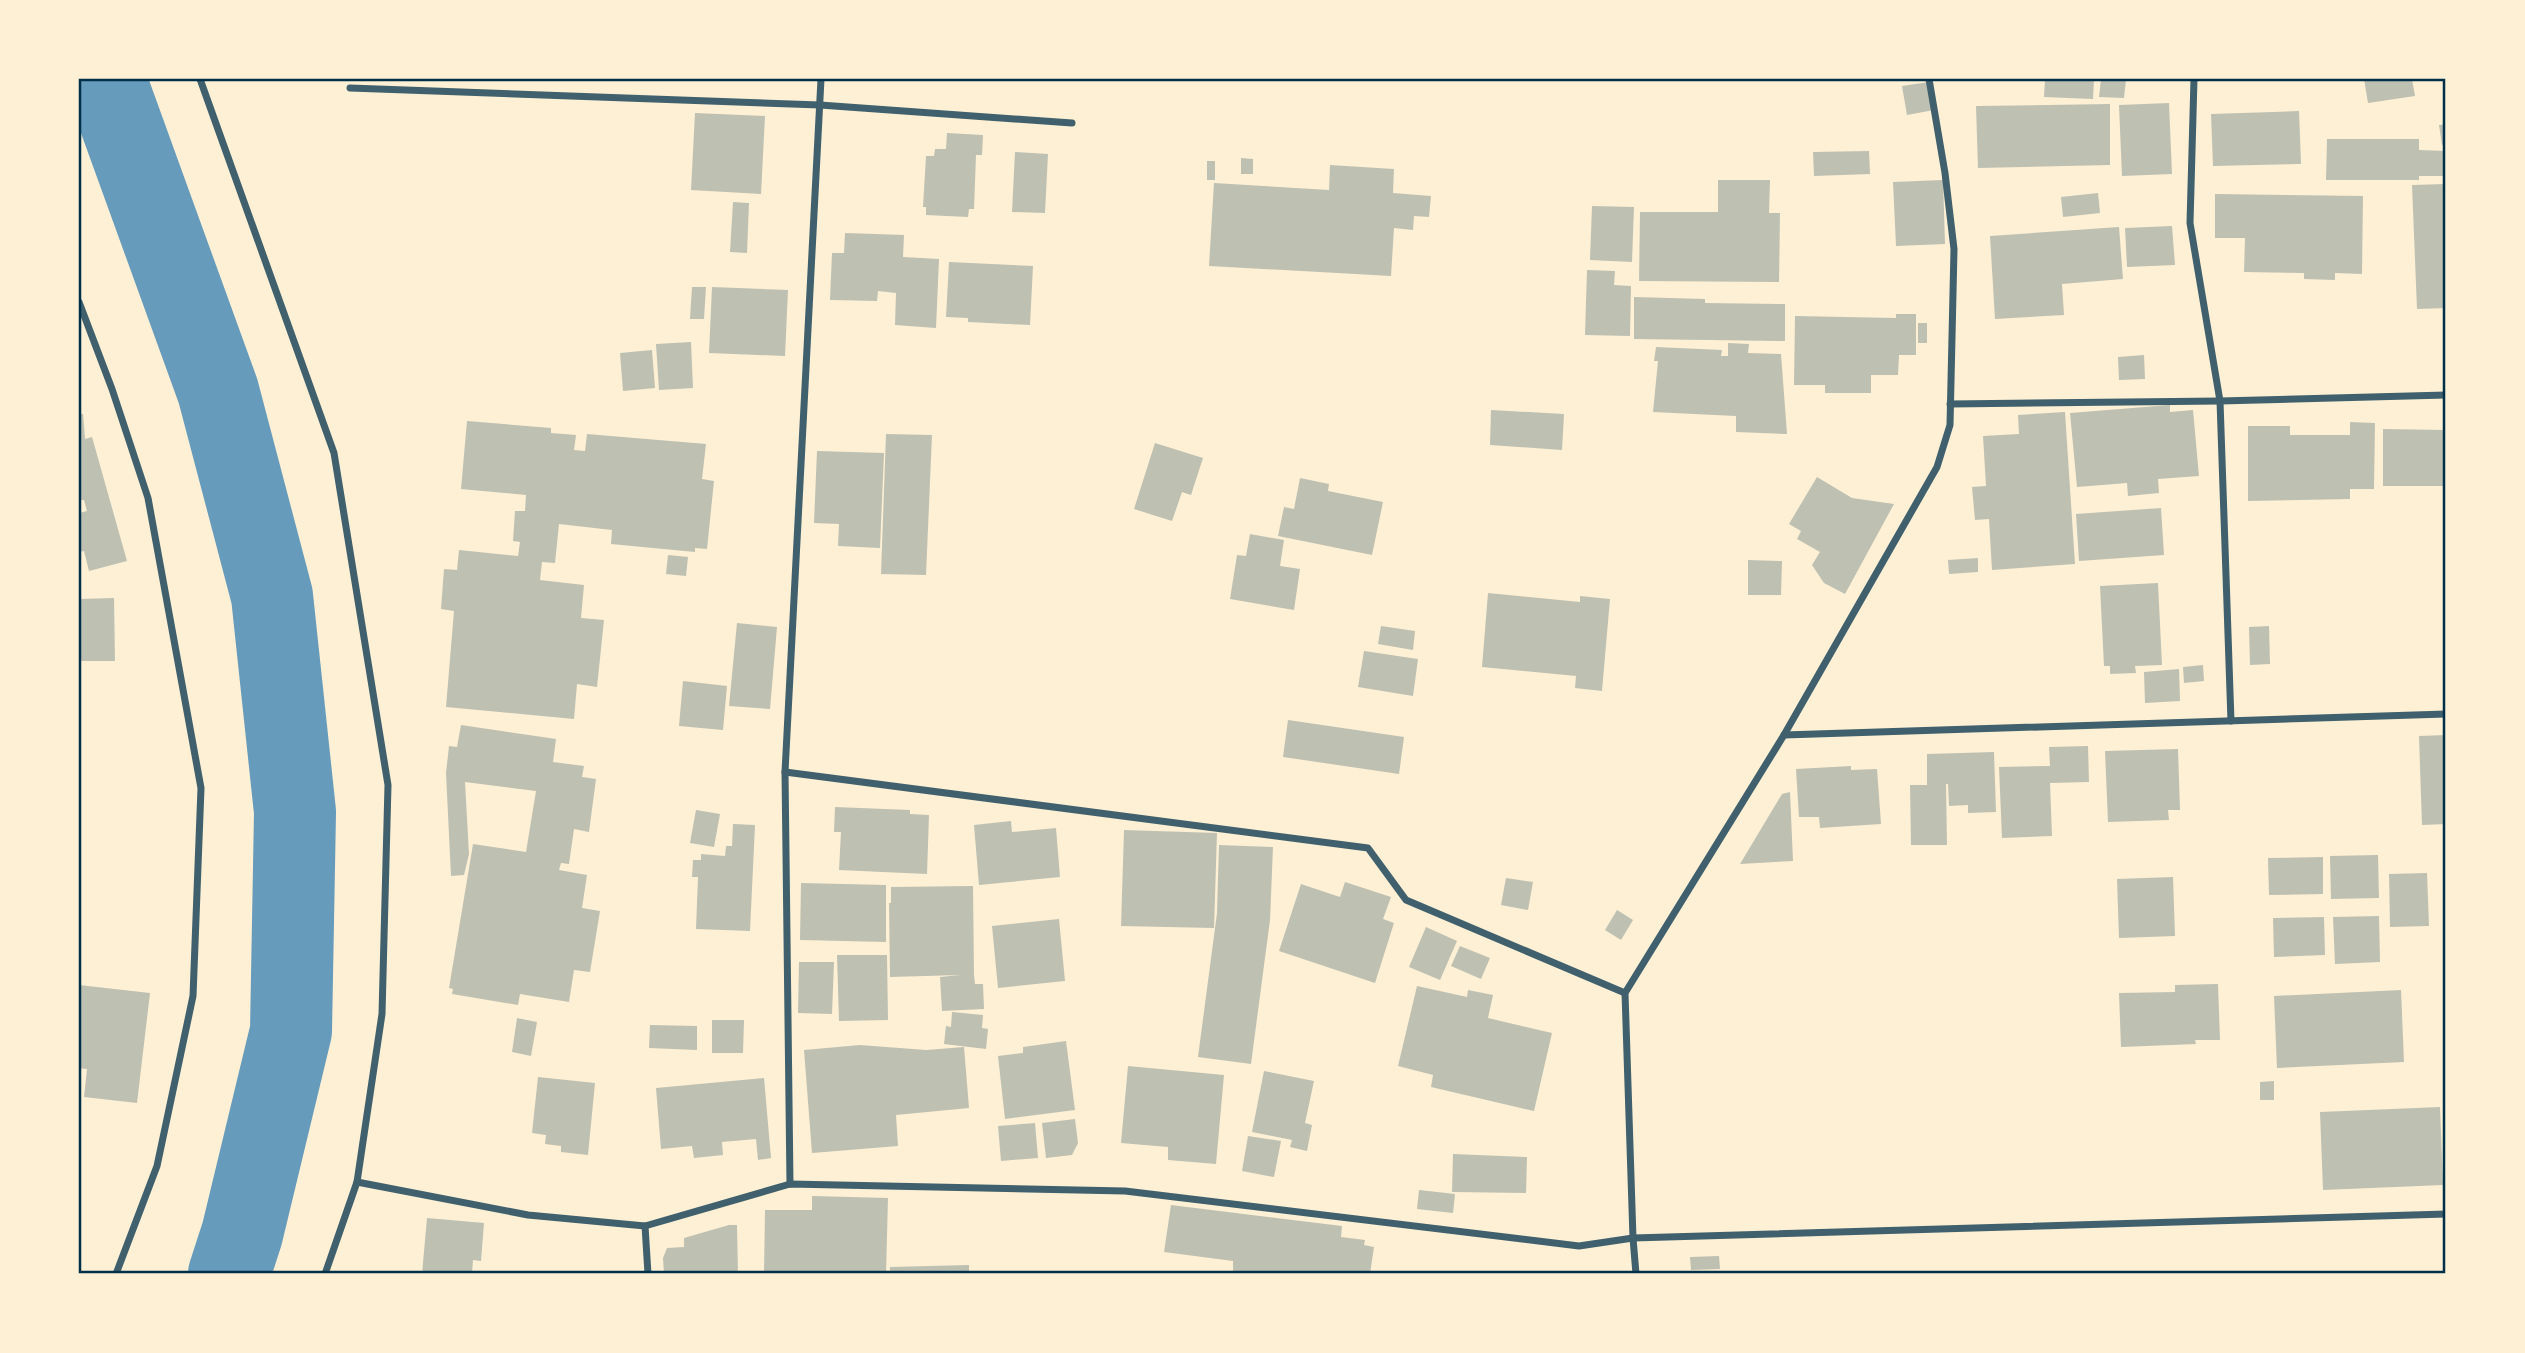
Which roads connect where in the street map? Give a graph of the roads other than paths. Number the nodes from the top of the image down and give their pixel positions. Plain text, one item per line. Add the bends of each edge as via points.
1 (200, 79) edge
2 (821, 79) edge
3 (1929, 79) edge
4 (2193, 79) edge
5 (351, 88) dead end
6 (820, 105) junction
7 (1072, 124) dead end
8 (79, 302) edge
9 (2446, 395) edge
10 (2220, 401) junction
11 (1950, 404) junction
12 (2446, 715) edge
13 (2231, 721) junction
14 (1784, 735) junction
15 (785, 772) junction
16 (1625, 993) junction
17 (357, 1182) junction
18 (790, 1184) junction
19 (2446, 1214) edge
20 (645, 1226) junction
21 (1633, 1238) junction
22 (116, 1274) edge
23 (325, 1274) edge
24 (648, 1274) edge
25 (1636, 1274) edge

1 - 17 street via 334,453 388,785 382,1014
2 - 6 street
3 - 11 street via 1954,250
4 - 10 street via 2190,223
5 - 6 street
6 - 7 street
6 - 15 street
8 - 22 street via 148,498 201,788 193,996 157,1166
9 - 10 street
10 - 11 street
10 - 13 street
11 - 14 street via 1950,425 1937,467
12 - 13 street
13 - 14 street
14 - 16 street
15 - 16 street via 1368,848 1406,900
15 - 18 street
16 - 21 street
17 - 20 street via 528,1215
17 - 23 street
18 - 20 street
18 - 21 street via 1125,1191 1578,1246
19 - 21 street
20 - 24 street
21 - 25 street

